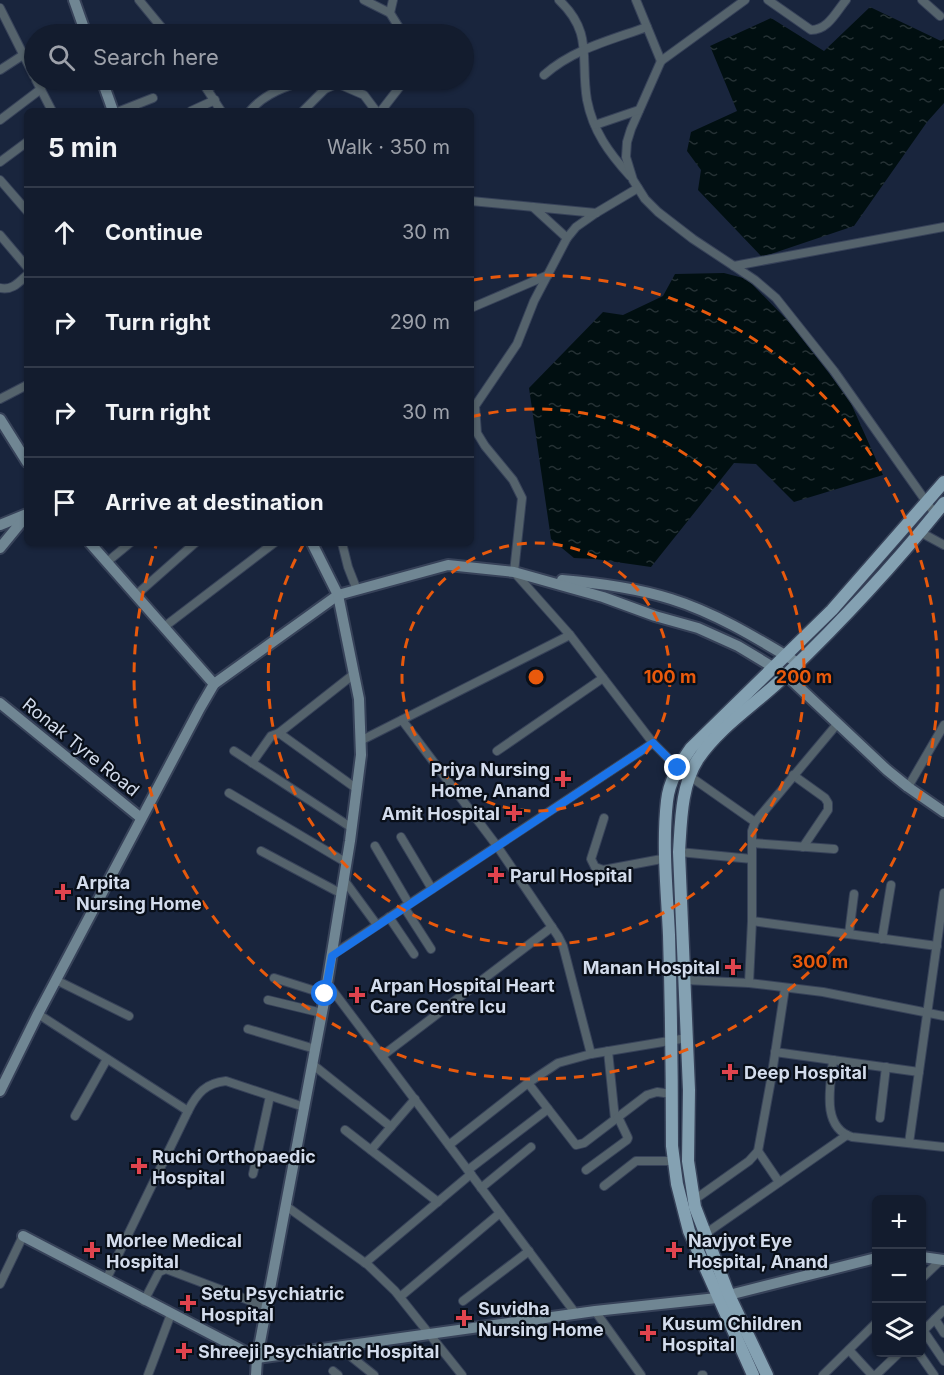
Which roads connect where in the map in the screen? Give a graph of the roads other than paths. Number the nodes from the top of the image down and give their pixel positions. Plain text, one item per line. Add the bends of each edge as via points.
1 (74, 0) edge
2 (139, 0) edge
3 (364, 0) edge
4 (393, 0) edge
5 (559, 0) edge
6 (636, 0) edge
7 (745, 0) edge
8 (768, 0) edge
9 (846, 0) edge
10 (922, 0) edge
11 (0, 8) edge
12 (390, 13) junction
13 (940, 16) dead end
14 (82, 24) edge
15 (159, 24) edge
16 (397, 24) edge
17 (647, 27) junction
18 (585, 49) junction
19 (23, 55) joint
20 (661, 61) junction
21 (0, 70) edge
22 (544, 75) dead end
23 (40, 90) edge
24 (42, 90) edge
25 (106, 90) edge
26 (208, 90) edge
27 (275, 90) edge
28 (324, 90) edge
29 (397, 90) edge
30 (357, 91) edge
31 (153, 98) dead end
32 (215, 100) junction
33 (50, 108) edge
34 (112, 108) edge
35 (128, 108) edge
36 (198, 108) edge
37 (219, 108) edge
38 (253, 108) edge
39 (306, 108) edge
40 (374, 108) edge
41 (383, 108) edge
42 (639, 110) junction
43 (0, 120) edge
44 (595, 125) junction
45 (24, 144) edge
46 (0, 162) edge
47 (0, 180) edge
48 (633, 180) junction
49 (638, 188) junction
50 (24, 196) edge
51 (18, 201) junction
52 (474, 201) edge
53 (533, 207) junction
54 (24, 208) edge
55 (596, 213) junction
56 (944, 226) edge
57 (0, 235) edge
58 (567, 238) junction
59 (24, 263) edge
60 (734, 266) junction
61 (548, 275) junction
62 (24, 278) edge
63 (0, 288) edge
64 (474, 307) edge
65 (24, 387) edge
66 (0, 399) edge
67 (0, 419) edge
68 (474, 436) edge
69 (24, 457) edge
70 (944, 482) edge
71 (926, 503) junction
72 (944, 503) edge
73 (935, 514) junction
74 (24, 515) edge
75 (24, 518) edge
76 (0, 525) edge
77 (920, 532) junction
78 (944, 545) edge
79 (93, 546) edge
80 (126, 546) edge
81 (192, 546) edge
82 (270, 546) edge
83 (314, 546) edge
84 (343, 546) edge
85 (0, 548) edge
86 (107, 562) junction
87 (514, 572) junction
88 (541, 578) junction
89 (357, 590) junction
90 (136, 595) junction
91 (338, 595) junction
92 (164, 627) junction
93 (570, 635) junction
94 (785, 656) junction
95 (798, 663) junction
96 (774, 666) junction
97 (354, 674) junction
98 (786, 675) junction
99 (603, 678) junction
100 (214, 684) junction
101 (0, 703) edge
102 (402, 720) junction
103 (838, 723) junction
104 (944, 725) edge
105 (279, 733) junction
106 (360, 741) junction
107 (653, 743) junction
108 (234, 751) dead end
109 (497, 751) dead end
110 (252, 763) junction
111 (678, 768) junction
112 (793, 775) junction
113 (689, 777) junction
114 (908, 787) junction
115 (357, 789) junction
116 (229, 793) dead end
117 (944, 812) edge
118 (141, 818) junction
119 (604, 818) dead end
120 (755, 822) junction
121 (352, 828) junction
122 (401, 837) dead end
123 (752, 843) junction
124 (375, 846) dead end
125 (497, 846) junction
126 (803, 847) junction
127 (834, 849) dead end
128 (261, 851) dead end
129 (679, 852) junction
130 (667, 858) junction
131 (752, 859) junction
132 (346, 863) junction
133 (344, 880) junction
134 (891, 885) dead end
135 (432, 889) junction
136 (944, 893) edge
137 (342, 894) junction
138 (854, 894) dead end
139 (407, 906) junction
140 (389, 917) junction
141 (752, 921) junction
142 (377, 925) junction
143 (552, 927) junction
144 (849, 934) junction
145 (882, 939) junction
146 (937, 946) junction
147 (431, 949) dead end
148 (414, 954) dead end
149 (332, 956) junction
150 (274, 978) dead end
151 (56, 980) junction
152 (686, 980) junction
153 (749, 983) junction
154 (326, 988) junction
155 (785, 988) junction
156 (268, 1000) dead end
157 (927, 1012) junction
158 (322, 1013) junction
159 (38, 1014) junction
160 (129, 1016) dead end
161 (944, 1016) edge
162 (248, 1029) dead end
163 (687, 1038) junction
164 (672, 1041) junction
165 (315, 1049) junction
166 (608, 1051) junction
167 (775, 1052) junction
168 (591, 1054) junction
169 (382, 1056) junction
170 (107, 1059) junction
171 (833, 1060) junction
172 (312, 1064) junction
173 (886, 1067) junction
174 (919, 1072) junction
175 (528, 1083) junction
176 (0, 1091) edge
177 (672, 1094) junction
178 (270, 1096) junction
179 (415, 1099) junction
180 (304, 1107) junction
181 (548, 1109) junction
182 (188, 1111) junction
183 (75, 1116) dead end
184 (616, 1118) junction
185 (880, 1119) dead end
186 (391, 1127) junction
187 (345, 1130) dead end
188 (847, 1135) junction
189 (909, 1143) junction
190 (449, 1145) junction
191 (531, 1147) dead end
192 (944, 1147) edge
193 (371, 1150) junction
194 (758, 1151) junction
195 (674, 1161) junction
196 (586, 1170) dead end
197 (470, 1172) junction
198 (253, 1174) dead end
199 (779, 1182) junction
200 (604, 1186) dead end
201 (481, 1188) junction
202 (694, 1200) junction
203 (438, 1202) junction
204 (286, 1206) junction
205 (500, 1213) junction
206 (705, 1234) junction
207 (23, 1236) joint
208 (529, 1251) junction
209 (926, 1258) edge
210 (872, 1259) edge
211 (942, 1260) edge
212 (365, 1263) junction
213 (926, 1274) edge
214 (106, 1280) junction
215 (0, 1284) edge
216 (723, 1296) junction
217 (400, 1297) junction
218 (144, 1301) junction
219 (463, 1301) dead end
220 (267, 1307) junction
221 (944, 1310) edge
222 (595, 1311) junction
223 (171, 1314) junction
224 (576, 1314) junction
225 (934, 1319) junction
226 (872, 1327) edge
227 (926, 1327) edge
228 (944, 1332) edge
229 (429, 1334) junction
230 (926, 1336) edge
231 (339, 1347) junction
232 (849, 1350) junction
233 (895, 1357) edge
234 (921, 1357) edge
235 (257, 1358) junction
236 (944, 1361) edge
237 (829, 1373) edge
238 (148, 1375) edge
239 (256, 1375) edge
240 (374, 1375) edge
241 (462, 1375) edge
242 (640, 1375) edge
243 (753, 1375) edge
244 (767, 1375) edge
245 (874, 1375) edge
246 (934, 1375) edge

1 - 14 street
2 - 15 street
3 - 12 street
4 - 12 street
5 - 18 street via 578,26
6 - 17 street
7 - 20 street
8 - 9 street via 811,30 826,26
10 - 13 street
11 - 19 street
12 - 16 street
17 - 18 street
17 - 20 street
18 - 22 street
18 - 44 street via 587,98
19 - 21 street
20 - 42 street
23 - 43 street
24 - 33 street
25 - 34 street
26 - 32 street
27 - 38 street
28 - 39 street
29 - 41 street
30 - 40 street
31 - 35 street
32 - 36 street
32 - 37 street
42 - 44 street
42 - 48 street via 626,157
44 - 48 street via 609,151
45 - 46 street
47 - 51 street
48 - 49 street
49 - 55 street
49 - 60 street via 658,212
50 - 51 street
51 - 54 street
52 - 53 street
53 - 55 street
53 - 58 street
55 - 58 street
56 - 60 street
57 - 59 street
58 - 61 street
60 - 71 street via 776,298 794,318
61 - 64 street
61 - 68 street via 517,344 475,406
62 - 63 street via 12,288
65 - 66 street
67 - 69 street
68 - 87 street via 513,480 522,498
70 - 71 main road
71 - 73 street
71 - 94 main road via 832,610
72 - 73 main road
73 - 77 main road
74 - 76 street
75 - 85 street
77 - 78 street
77 - 95 main road
79 - 86 street
80 - 86 street
81 - 90 street
82 - 92 street
83 - 91 street
84 - 89 street
86 - 90 street
87 - 88 street
87 - 89 street via 448,565
87 - 93 street
88 - 94 street via 607,584 671,599 709,614
88 - 96 street via 698,628
89 - 91 street
90 - 92 street
91 - 97 street
91 - 100 street
92 - 100 street
93 - 99 street
93 - 102 street
94 - 95 street
94 - 96 main road
95 - 98 main road
96 - 98 street
96 - 111 main road via 698,740
97 - 105 street
97 - 106 street
98 - 103 street
98 - 113 main road via 724,729 699,758
99 - 107 street
99 - 109 street
100 - 118 street
101 - 118 street, Ronak Tyre Road
102 - 106 street
102 - 125 street
103 - 112 street
103 - 114 street
104 - 114 street
105 - 110 street via 271,736
105 - 115 street
106 - 115 street
107 - 111 street
107 - 125 street
108 - 110 street
110 - 121 street
111 - 113 street
111 - 130 main road via 667,801
112 - 120 street
112 - 126 street via 828,803 828,810
113 - 120 street
113 - 129 main road
114 - 117 street
115 - 121 street
116 - 132 street
118 - 151 street
119 - 130 street via 591,859 595,867 603,870
120 - 123 street
121 - 132 street
122 - 135 street
123 - 126 street
123 - 131 street
124 - 139 street
125 - 135 street
125 - 143 street
126 - 127 street
128 - 137 street
129 - 131 street
129 - 152 main road
130 - 164 main road
131 - 141 street
132 - 133 street
133 - 137 street
133 - 142 street
134 - 145 street
135 - 139 street
136 - 146 street
137 - 149 street
138 - 144 street
139 - 140 street
139 - 147 street
140 - 142 street
140 - 148 street
141 - 144 street
141 - 153 street
142 - 149 street
143 - 168 street via 563,946
143 - 169 street
144 - 145 street
145 - 146 street
146 - 157 street
149 - 154 street
150 - 154 street
151 - 159 street
151 - 160 street
152 - 153 street
152 - 163 main road
153 - 155 street
154 - 158 street
154 - 169 street
155 - 157 street
155 - 167 street
156 - 158 street
157 - 161 street
157 - 174 street
158 - 165 street
159 - 170 street
159 - 176 street
162 - 165 street
163 - 164 street
163 - 202 main road via 688,1161
164 - 166 street
164 - 177 main road
165 - 172 street
166 - 168 street
166 - 184 street
167 - 171 street
167 - 194 street
168 - 175 street via 558,1063
169 - 179 street
170 - 182 street
170 - 183 street
171 - 173 street
171 - 188 street via 829,1106
172 - 180 street
172 - 186 street
173 - 174 street
173 - 185 street
174 - 189 street
175 - 181 street
175 - 190 street
177 - 184 street via 647,1095
177 - 195 main road
178 - 180 street
178 - 182 street via 226,1081 213,1082 194,1098
178 - 198 street
179 - 186 street
179 - 190 street
180 - 204 street
181 - 184 street via 576,1145
181 - 197 street
182 - 214 street
184 - 196 street via 627,1140
186 - 193 street
187 - 193 street
188 - 189 street
188 - 199 street
189 - 192 street
190 - 197 street
191 - 201 street
193 - 203 street
194 - 199 street
194 - 202 street
195 - 200 street via 636,1161
195 - 216 main road via 689,1231
197 - 201 street
197 - 203 street
199 - 206 street
201 - 205 street
202 - 206 main road
203 - 212 street
204 - 212 street
204 - 220 street
205 - 208 street
205 - 217 street
206 - 216 main road
207 - 214 street
207 - 215 street
208 - 219 street
208 - 224 street
209 - 211 street
210 - 216 street
211 - 213 street
212 - 217 street
214 - 218 street
216 - 222 street
216 - 243 main road
216 - 244 main road
217 - 229 street
218 - 220 street via 159,1272 166,1269
218 - 223 street
220 - 235 street
221 - 225 street
222 - 224 street
222 - 242 street
223 - 235 street
223 - 238 street
224 - 229 street
225 - 227 street
225 - 228 street
226 - 232 street
229 - 231 street
229 - 241 street
230 - 236 street
231 - 235 street
231 - 240 street
232 - 237 street
232 - 245 street
233 - 245 street
234 - 246 street
235 - 239 street

